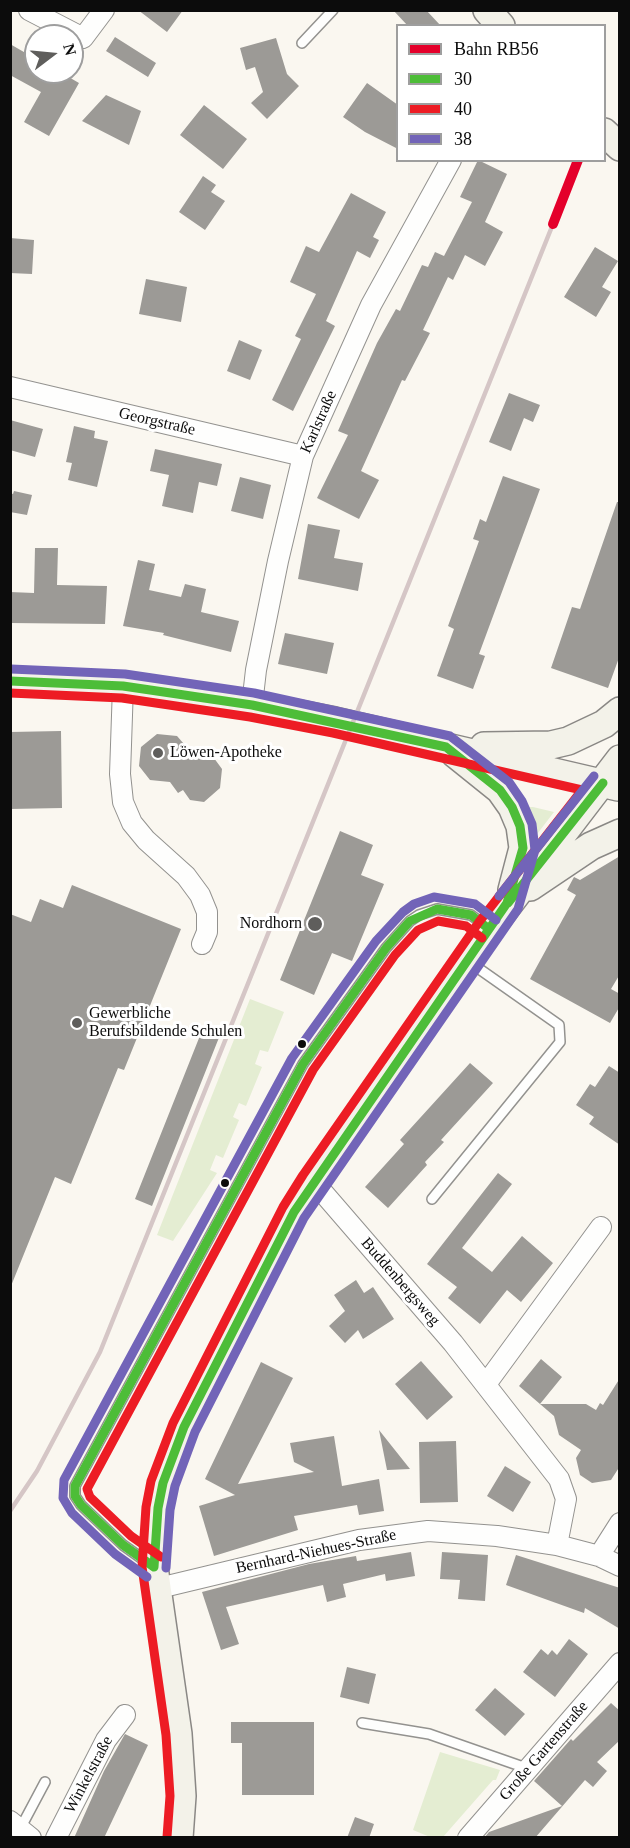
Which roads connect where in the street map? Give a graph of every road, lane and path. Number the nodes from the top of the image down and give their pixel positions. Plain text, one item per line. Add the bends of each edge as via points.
1 (29, 10) edge
2 (104, 10) edge
3 (333, 10) edge
4 (487, 10) edge
5 (499, 24) edge
6 (302, 43) dead end
7 (606, 134) edge
8 (620, 147) edge
9 (450, 162) edge
10 (10, 387) edge
11 (303, 456) junction
12 (10, 681) edge
13 (123, 686) junction
14 (252, 705) junction
15 (620, 711) edge
16 (446, 747) junction
17 (620, 759) edge
18 (611, 785) edge
19 (620, 832) edge
20 (507, 903) junction
21 (489, 929) junction
22 (202, 944) dead end
23 (466, 959) junction
24 (313, 1181) junction
25 (432, 1199) dead end
26 (601, 1227) dead end
27 (486, 1384) junction
28 (620, 1523) edge
29 (557, 1545) junction
30 (598, 1556) junction
31 (620, 1566) edge
32 (154, 1578) junction
33 (620, 1663) edge
34 (125, 1715) dead end
35 (362, 1723) dead end
36 (528, 1769) junction
37 (45, 1782) dead end
38 (21, 1829) edge
39 (56, 1838) edge
40 (179, 1838) edge
41 (468, 1838) edge

1 - 2 street via 83,38
3 - 6 lane
4 - 5 street
7 - 8 street
9 - 11 street, Karlstraße via 371,305
10 - 11 street, Georgstraße
11 - 14 street, Karlstraße
12 - 13 street
13 - 14 street
13 - 22 street via 123,802 132,823 146,840 186,876 200,895 207,912
14 - 16 street
15 - 16 street via 588,733 551,745
16 - 18 street
16 - 20 street via 500,790 513,807 524,848
17 - 18 street
18 - 20 street
19 - 20 street via 591,846
20 - 21 street
21 - 23 street
21 - 32 lane via 471,915 429,910 410,921 382,953 303,1064 75,1486 75,1496 81,1505
23 - 24 street
23 - 25 lane via 559,1025 560,1042
24 - 27 street, Buddenbergsweg
24 - 32 street via 184,1427 158,1508
26 - 27 street
27 - 29 street, Buddenbergsweg via 559,1479 565,1508
28 - 30 street
29 - 30 street, Bernhard-Niehues-Straße
29 - 32 street, Bernhard-Niehues-Straße via 428,1531 368,1538 264,1561
30 - 31 street, Bernhard-Niehues-Straße
32 - 40 street via 178,1734 182,1796
33 - 36 street, Große Gartenstraße
34 - 39 street, Winkelstraße via 106,1740
35 - 36 lane via 429,1734
36 - 41 street, Große Gartenstraße
37 - 38 lane

